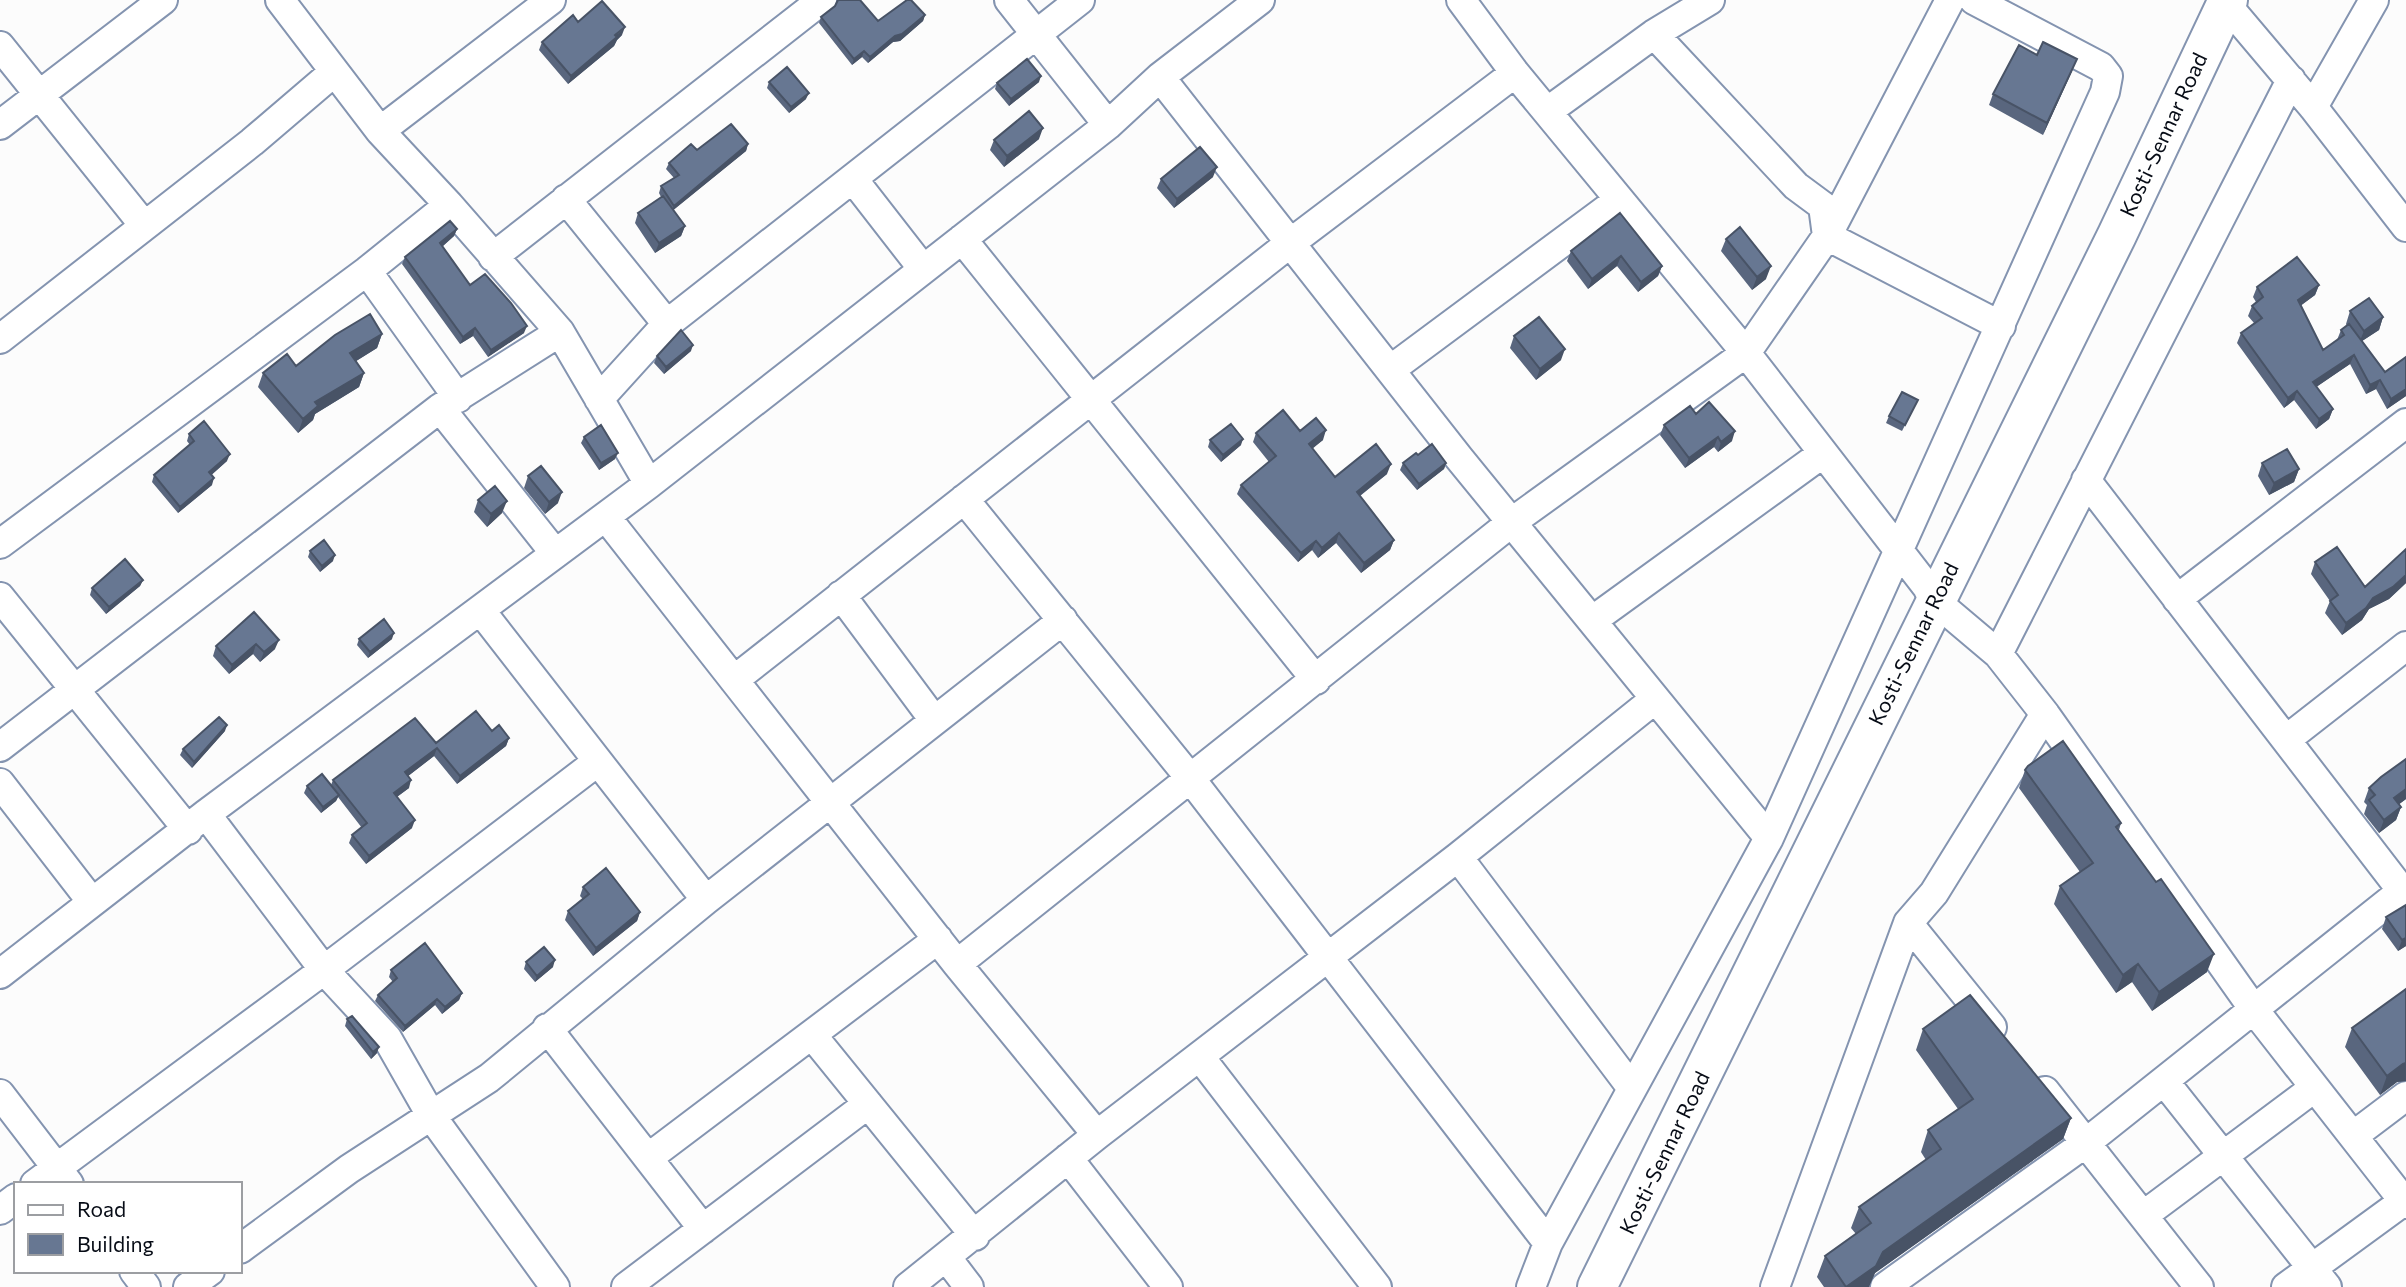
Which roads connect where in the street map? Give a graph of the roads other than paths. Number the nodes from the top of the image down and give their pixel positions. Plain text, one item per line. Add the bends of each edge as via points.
1 (163, 0) edge
2 (822, 0) edge
3 (1009, 0) edge
4 (1080, 0) edge
5 (1260, 0) edge
6 (1461, 0) edge
7 (1710, 0) edge
8 (1950, 0) edge
9 (1974, 0) edge
10 (2374, 0) edge
11 (284, 1) edge
12 (549, 1) edge
13 (2227, 2) edge
14 (1035, 34) junction
15 (1654, 34) junction
16 (0, 46) edge
17 (334, 72) junction
18 (1515, 73) junction
19 (1160, 77) junction
20 (2291, 80) junction
21 (40, 96) junction
22 (2313, 107) junction
23 (1548, 111) junction
24 (0, 125) edge
25 (1108, 125) junction
26 (380, 131) junction
27 (853, 179) junction
28 (566, 199) junction
29 (1619, 200) junction
30 (449, 205) junction
31 (143, 224) junction
32 (2406, 227) edge
33 (1827, 236) junction
34 (962, 239) junction
35 (1289, 244) junction
36 (493, 257) junction
37 (923, 269) junction
38 (367, 271) junction
39 (667, 324) junction
40 (2001, 326) junction
41 (560, 332) junction
42 (0, 339) edge
43 (1746, 353) junction
44 (1390, 370) junction
45 (599, 399) junction
46 (1091, 402) junction
47 (449, 403) junction
48 (2406, 423) edge
49 (1822, 454) junction
50 (2086, 480) junction
51 (649, 484) junction
52 (964, 499) junction
53 (606, 517) junction
54 (1512, 522) junction
55 (0, 544) edge
56 (1898, 550) junction
57 (554, 552) junction
58 (841, 595) junction
59 (0, 597) edge
60 (2178, 599) junction
61 (1934, 600) junction
62 (481, 611) junction
63 (1063, 620) junction
64 (1593, 620) junction
65 (2406, 646) edge
66 (1998, 654) junction
67 (734, 680) junction
68 (1316, 680) junction
69 (75, 689) junction
70 (1655, 699) junction
71 (2045, 714) junction
72 (934, 720) junction
73 (2287, 739) junction
74 (0, 747) edge
75 (597, 762) junction
76 (1190, 778) junction
77 (0, 783) edge
78 (832, 802) junction
79 (9, 813) edge
80 (197, 822) junction
81 (1769, 838) junction
82 (1458, 857) junction
83 (2405, 892) edge
84 (706, 900) junction
85 (92, 902) junction
86 (1908, 923) junction
87 (938, 940) junction
88 (1326, 958) junction
89 (957, 964) junction
90 (324, 970) junction
91 (0, 974) edge
92 (2255, 1011) junction
93 (547, 1028) junction
94 (812, 1035) junction
95 (1199, 1057) junction
96 (2164, 1081) junction
97 (1631, 1087) junction
98 (2314, 1088) junction
99 (0, 1094) edge
100 (2406, 1096) edge
101 (868, 1104) junction
102 (432, 1117) junction
103 (1097, 1135) junction
104 (2353, 1136) junction
105 (2087, 1142) junction
106 (2222, 1156) junction
107 (648, 1158) junction
108 (1069, 1158) junction
109 (54, 1178) edge
110 (2405, 1203) edge
111 (2144, 1215) junction
112 (703, 1228) junction
113 (975, 1236) junction
114 (1548, 1243) junction
115 (242, 1248) edge
116 (947, 1258) junction
117 (207, 1273) edge
118 (2320, 1277) edge
119 (2197, 1286) edge
120 (188, 1287) edge
121 (555, 1287) edge
122 (626, 1287) edge
123 (908, 1287) edge
124 (969, 1287) edge
125 (1168, 1287) edge
126 (1377, 1287) edge
127 (1531, 1287) edge
128 (1597, 1287) edge
129 (1776, 1287) edge
130 (1885, 1287) edge
131 (2286, 1287) edge

1 - 21 street
2 - 28 street
3 - 14 street
4 - 14 street
5 - 19 street
6 - 18 street
7 - 15 street
8 - 33 street
9 - 40 street via 2101,67 2108,76 2103,98
10 - 22 street
11 - 17 street
12 - 26 street
13 - 20 street
13 - 61 highway, Kosti-Sennar Road via 2117,235
14 - 25 street
14 - 27 street
15 - 23 street
15 - 33 street via 1796,186 1823,206
16 - 21 street
17 - 26 street
17 - 31 street via 252,142
18 - 23 street
18 - 35 street
19 - 25 street
19 - 35 street
20 - 22 street
20 - 50 street
21 - 24 street
21 - 31 street
22 - 32 street
23 - 29 street
25 - 34 street
26 - 30 street
27 - 37 street
27 - 39 street
28 - 36 street
28 - 39 street
29 - 43 street
29 - 44 street
30 - 36 street
30 - 38 street
31 - 42 street
33 - 40 street
33 - 43 street
34 - 37 street
34 - 46 street
35 - 44 street
35 - 46 street
36 - 41 street
37 - 51 street
38 - 47 street
38 - 55 street
39 - 45 street
40 - 56 street
41 - 45 street
41 - 47 street
43 - 49 street
43 - 54 street
44 - 54 street
45 - 51 street
46 - 52 street
46 - 68 street
47 - 57 street
47 - 69 street
48 - 60 street
49 - 56 street
49 - 64 street
50 - 60 street
50 - 66 street
51 - 53 street
52 - 58 street
52 - 63 street
53 - 57 street
53 - 67 street
54 - 64 street
54 - 68 street
56 - 61 street
56 - 81 street
57 - 62 street
58 - 67 street
58 - 72 street
59 - 69 street
60 - 73 street
61 - 66 street
61 - 128 highway, Kosti-Sennar Road
62 - 75 street
62 - 80 street
63 - 72 street
63 - 76 street
64 - 70 street
65 - 73 street
66 - 71 street
67 - 78 street
68 - 76 street
69 - 74 street
69 - 80 street
70 - 81 street
70 - 82 street
71 - 86 street via 1934,892
71 - 92 street
72 - 78 street
73 - 83 street
75 - 84 street
75 - 90 street
76 - 88 street
76 - 89 street
77 - 79 street
78 - 84 street
78 - 87 street
79 - 85 street
80 - 85 street
80 - 90 street
81 - 97 street
82 - 88 street
82 - 97 street
83 - 92 street
84 - 93 street
85 - 91 street
86 - 105 street
86 - 129 street
87 - 89 street
87 - 94 street
88 - 95 street
88 - 114 street
89 - 103 street
90 - 102 street via 387,1038
90 - 109 street
92 - 96 street
92 - 98 street
93 - 102 street via 489,1078
93 - 107 street
94 - 101 street
94 - 107 street
95 - 103 street
95 - 126 street
96 - 105 street
96 - 106 street
97 - 114 street
98 - 104 street
98 - 106 street
99 - 109 street
100 - 104 street
101 - 112 street
101 - 113 street
102 - 115 street via 349,1169
102 - 121 street
103 - 108 street
104 - 110 street
105 - 111 street
105 - 130 street
106 - 111 street
106 - 118 street
107 - 112 street
108 - 113 street
108 - 125 street
110 - 118 street
111 - 119 street
112 - 122 street
113 - 116 street
114 - 127 street
116 - 123 street
116 - 124 street
117 - 120 street
118 - 131 street

